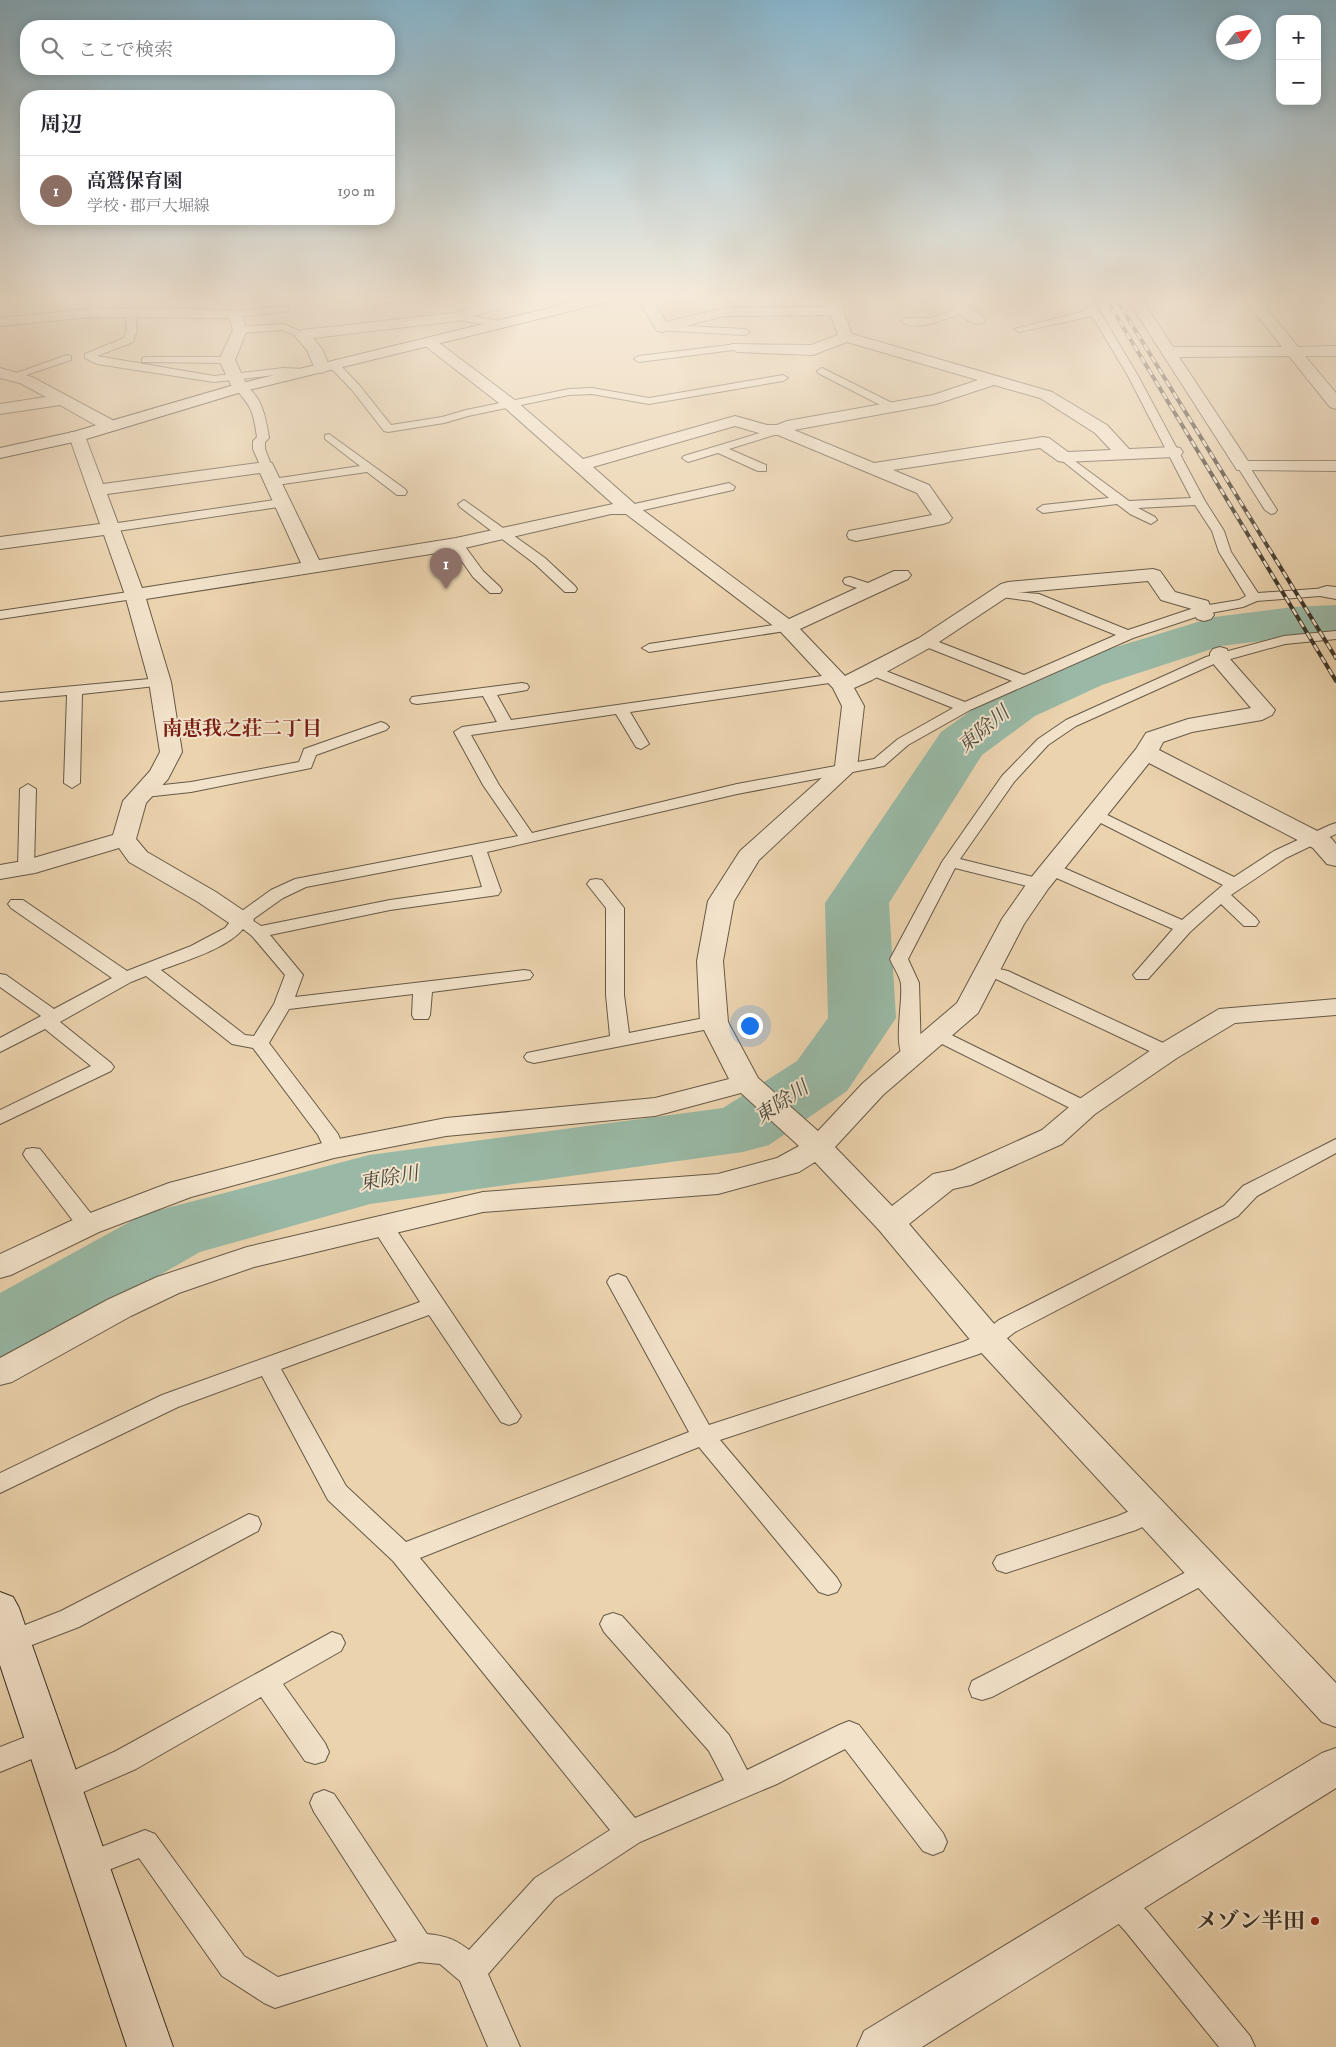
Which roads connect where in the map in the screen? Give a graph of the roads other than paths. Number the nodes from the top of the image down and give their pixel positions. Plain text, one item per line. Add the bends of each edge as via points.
1 (49, 393) edge
2 (207, 393) edge
3 (247, 393) edge
4 (359, 393) edge
5 (495, 393) edge
6 (566, 393) edge
7 (602, 393) edge
8 (695, 393) edge
9 (864, 393) edge
10 (954, 393) edge
11 (1037, 393) edge
12 (1140, 393) edge
13 (1196, 393) edge
14 (1327, 393) edge
15 (62, 400) junction
16 (510, 404) junction
17 (1336, 404) edge
18 (892, 407) junction
19 (0, 409) edge
20 (110, 426) junction
21 (780, 430) junction
22 (77, 436) junction
23 (329, 437) dead end
24 (720, 449) junction
25 (1174, 452) junction
26 (0, 453) edge
27 (1124, 454) junction
28 (1064, 457) junction
29 (688, 458) dead end
30 (582, 465) junction
31 (1244, 466) junction
32 (1336, 466) edge
33 (266, 467) junction
34 (370, 468) junction
35 (762, 468) dead end
36 (874, 468) junction
37 (273, 483) junction
38 (729, 487) dead end
39 (98, 490) junction
40 (401, 492) dead end
41 (1199, 501) junction
42 (1123, 502) junction
43 (281, 503) junction
44 (464, 504) dead end
45 (630, 509) junction
46 (1044, 509) dead end
47 (1271, 510) dead end
48 (1151, 520) dead end
49 (112, 528) junction
50 (503, 534) junction
51 (856, 535) dead end
52 (0, 543) edge
53 (456, 544) junction
54 (313, 567) junction
55 (901, 574) dead end
56 (850, 581) dead end
57 (570, 589) dead end
58 (872, 589) junction
59 (495, 590) dead end
60 (1332, 592) edge
61 (999, 593) junction
62 (135, 595) junction
63 (1254, 597) junction
64 (1203, 613) junction
65 (0, 615) edge
66 (788, 627) junction
67 (1336, 634) edge
68 (1128, 635) junction
69 (926, 642) junction
70 (649, 648) dead end
71 (1220, 655) junction
72 (873, 671) junction
73 (1023, 680) junction
74 (160, 682) junction
75 (840, 682) junction
76 (522, 687) dead end
77 (75, 690) junction
78 (488, 692) junction
79 (0, 697) edge
80 (417, 700) dead end
81 (964, 707) junction
82 (621, 710) junction
83 (506, 726) junction
84 (381, 727) dead end
85 (641, 744) dead end
86 (1146, 752) junction
87 (846, 768) junction
88 (72, 783) dead end
89 (28, 789) dead end
90 (144, 792) junction
91 (1095, 814) junction
92 (1336, 828) edge
93 (1312, 838) junction
94 (124, 839) junction
95 (528, 839) junction
96 (478, 849) junction
97 (1336, 859) edge
98 (950, 862) junction
99 (26, 868) junction
100 (0, 872) edge
101 (1045, 876) junction
102 (596, 884) dead end
103 (1227, 889) junction
104 (17, 904) dead end
105 (1250, 922) dead end
106 (250, 926) junction
107 (1185, 928) junction
108 (149, 970) junction
109 (986, 971) junction
110 (524, 975) dead end
111 (1142, 975) dead end
112 (125, 978) junction
113 (0, 979) edge
114 (423, 989) junction
115 (283, 1004) junction
116 (1336, 1007) edge
117 (421, 1015) dead end
118 (51, 1020) junction
119 (714, 1022) junction
120 (935, 1033) junction
121 (620, 1040) junction
122 (260, 1043) junction
123 (0, 1046) edge
124 (1167, 1052) junction
125 (911, 1055) junction
126 (534, 1057) dead end
127 (746, 1083) junction
128 (1085, 1108) junction
129 (0, 1118) edge
130 (1336, 1145) edge
131 (818, 1147) junction
132 (334, 1149) junction
133 (33, 1154) dead end
134 (890, 1223) junction
135 (381, 1224) junction
136 (88, 1225) junction
137 (0, 1267) edge
138 (618, 1282) dead end
139 (434, 1305) junction
140 (990, 1340) junction
141 (267, 1364) junction
142 (0, 1374) edge
143 (509, 1416) dead end
144 (703, 1436) junction
145 (0, 1484) edge
146 (1150, 1512) junction
147 (249, 1524) dead end
148 (402, 1554) junction
149 (1006, 1563) dead end
150 (1206, 1572) junction
151 (828, 1585) dead end
152 (3, 1618) edge
153 (613, 1624) dead end
154 (332, 1643) dead end
155 (265, 1681) junction
156 (982, 1689) dead end
157 (1336, 1710) edge
158 (46, 1741) junction
159 (315, 1752) dead end
160 (0, 1760) edge
161 (1336, 1766) edge
162 (741, 1786) junction
163 (62, 1789) junction
164 (324, 1803) dead end
165 (630, 1833) junction
166 (933, 1842) dead end
167 (88, 1865) junction
168 (1118, 1902) junction
169 (419, 1948) junction
170 (471, 1972) junction
171 (905, 2041) edge
172 (150, 2047) edge
173 (504, 2047) edge
174 (1239, 2047) edge

1 - 15 street
2 - 20 street
3 - 33 lane via 258,408 264,438 259,441 259,449
4 - 16 lane via 388,430
5 - 16 street
6 - 16 lane
7 - 8 lane via 649,400
9 - 18 lane
10 - 18 street
11 - 27 street via 1101,429
12 - 25 lane
13 - 31 street
14 - 17 street
15 - 19 street
15 - 20 street
16 - 30 street
18 - 21 street via 787,426
20 - 22 street
21 - 24 lane
21 - 30 street via 766,430 735,421
21 - 36 street
22 - 26 street
22 - 39 street
23 - 34 lane
24 - 29 lane
24 - 35 lane
25 - 27 street
25 - 41 lane
27 - 28 street
28 - 36 street via 1043,442
28 - 42 lane
30 - 45 street
31 - 32 street
31 - 47 lane
33 - 37 street
33 - 39 street
34 - 37 lane
34 - 40 lane
36 - 51 street via 924,489 943,518
37 - 43 street
38 - 45 lane
39 - 49 street
41 - 42 lane
41 - 63 lane via 1218,531 1224,552
42 - 46 lane
42 - 48 lane
43 - 49 lane
43 - 54 street
44 - 50 lane
45 - 50 street via 611,509
45 - 66 street
49 - 52 street
49 - 62 street
50 - 53 street
50 - 57 lane
53 - 54 street
53 - 59 lane via 478,574
54 - 62 street
55 - 58 street
56 - 58 lane
58 - 66 street
60 - 63 lane
61 - 64 street via 1008,588 1153,575 1168,596 1200,605
61 - 68 lane via 1034,597
61 - 69 street
62 - 65 lane
62 - 74 street
63 - 64 lane
64 - 68 lane
66 - 70 lane
66 - 75 street
67 - 71 lane via 1284,640
68 - 73 lane
69 - 72 street
69 - 73 lane
71 - 86 street via 1220,660 1264,710 1254,716 1188,726 1154,738
71 - 98 lane via 1071,723 1043,742 1008,779
72 - 75 street
72 - 81 lane
73 - 81 lane
74 - 77 lane
74 - 90 street via 171,752 160,774
75 - 82 lane
75 - 87 street via 853,706
76 - 78 lane
77 - 79 lane
77 - 88 lane
78 - 80 lane
78 - 83 lane
81 - 87 lane via 903,742 879,763
82 - 83 lane
82 - 85 lane
83 - 95 lane via 462,732 491,785
84 - 90 lane via 309,752 306,765 191,787
86 - 91 street
86 - 93 street
87 - 95 lane via 737,789
87 - 119 street via 748,856 721,901 710,961
89 - 99 lane
90 - 94 street via 136,801
91 - 101 street
91 - 103 lane
92 - 93 lane
93 - 97 street via 1322,843
93 - 103 lane
94 - 99 street
94 - 106 street via 138,857
95 - 96 lane
96 - 106 lane via 300,883 277,894
96 - 106 lane via 492,891
98 - 101 lane
98 - 125 lane via 899,959 910,983
99 - 100 street
101 - 107 lane
101 - 109 street via 1011,924
102 - 121 lane via 615,908 615,994
103 - 105 lane
103 - 107 lane
104 - 112 lane
106 - 108 lane
106 - 115 lane via 294,975
107 - 111 lane
108 - 112 lane
108 - 122 lane via 239,1040
109 - 120 street via 968,1007
109 - 124 lane via 1002,975
110 - 114 lane
112 - 118 lane
113 - 118 lane
114 - 115 lane
114 - 117 lane
115 - 122 lane
116 - 124 street via 1229,1015
118 - 123 lane
118 - 129 lane via 104,1067
119 - 121 lane
119 - 127 street
120 - 125 street
120 - 128 lane
121 - 126 lane
122 - 132 lane via 328,1134
124 - 128 street
125 - 131 street via 873,1089
127 - 131 street
127 - 132 street via 655,1107 446,1127
128 - 134 street via 1052,1137 944,1182
130 - 140 lane via 1250,1191 1231,1211 1007,1326
131 - 134 street
131 - 135 street via 788,1165 718,1184 483,1202
132 - 136 street via 180,1190
133 - 136 lane
134 - 140 street
135 - 139 lane
135 - 142 street via 247,1258 168,1285 119,1308
136 - 137 street
138 - 144 lane
139 - 141 lane
139 - 143 lane
140 - 144 lane
140 - 146 street
141 - 145 lane via 170,1401
141 - 148 lane via 337,1493
144 - 148 lane
144 - 151 lane
146 - 149 lane via 1127,1523
146 - 150 street
147 - 152 lane via 70,1619
148 - 165 lane
150 - 156 lane
150 - 157 street
152 - 158 street
153 - 162 lane via 719,1743
154 - 155 lane
155 - 159 lane
155 - 163 lane via 126,1760
158 - 160 lane
158 - 163 street
161 - 168 street
162 - 165 lane
162 - 166 lane via 849,1733
163 - 167 street
164 - 169 lane
165 - 170 lane via 546,1888
167 - 169 lane via 145,1842 234,1966 275,1993
167 - 172 street
168 - 171 street
168 - 174 lane
169 - 170 lane via 446,1950
170 - 173 lane

